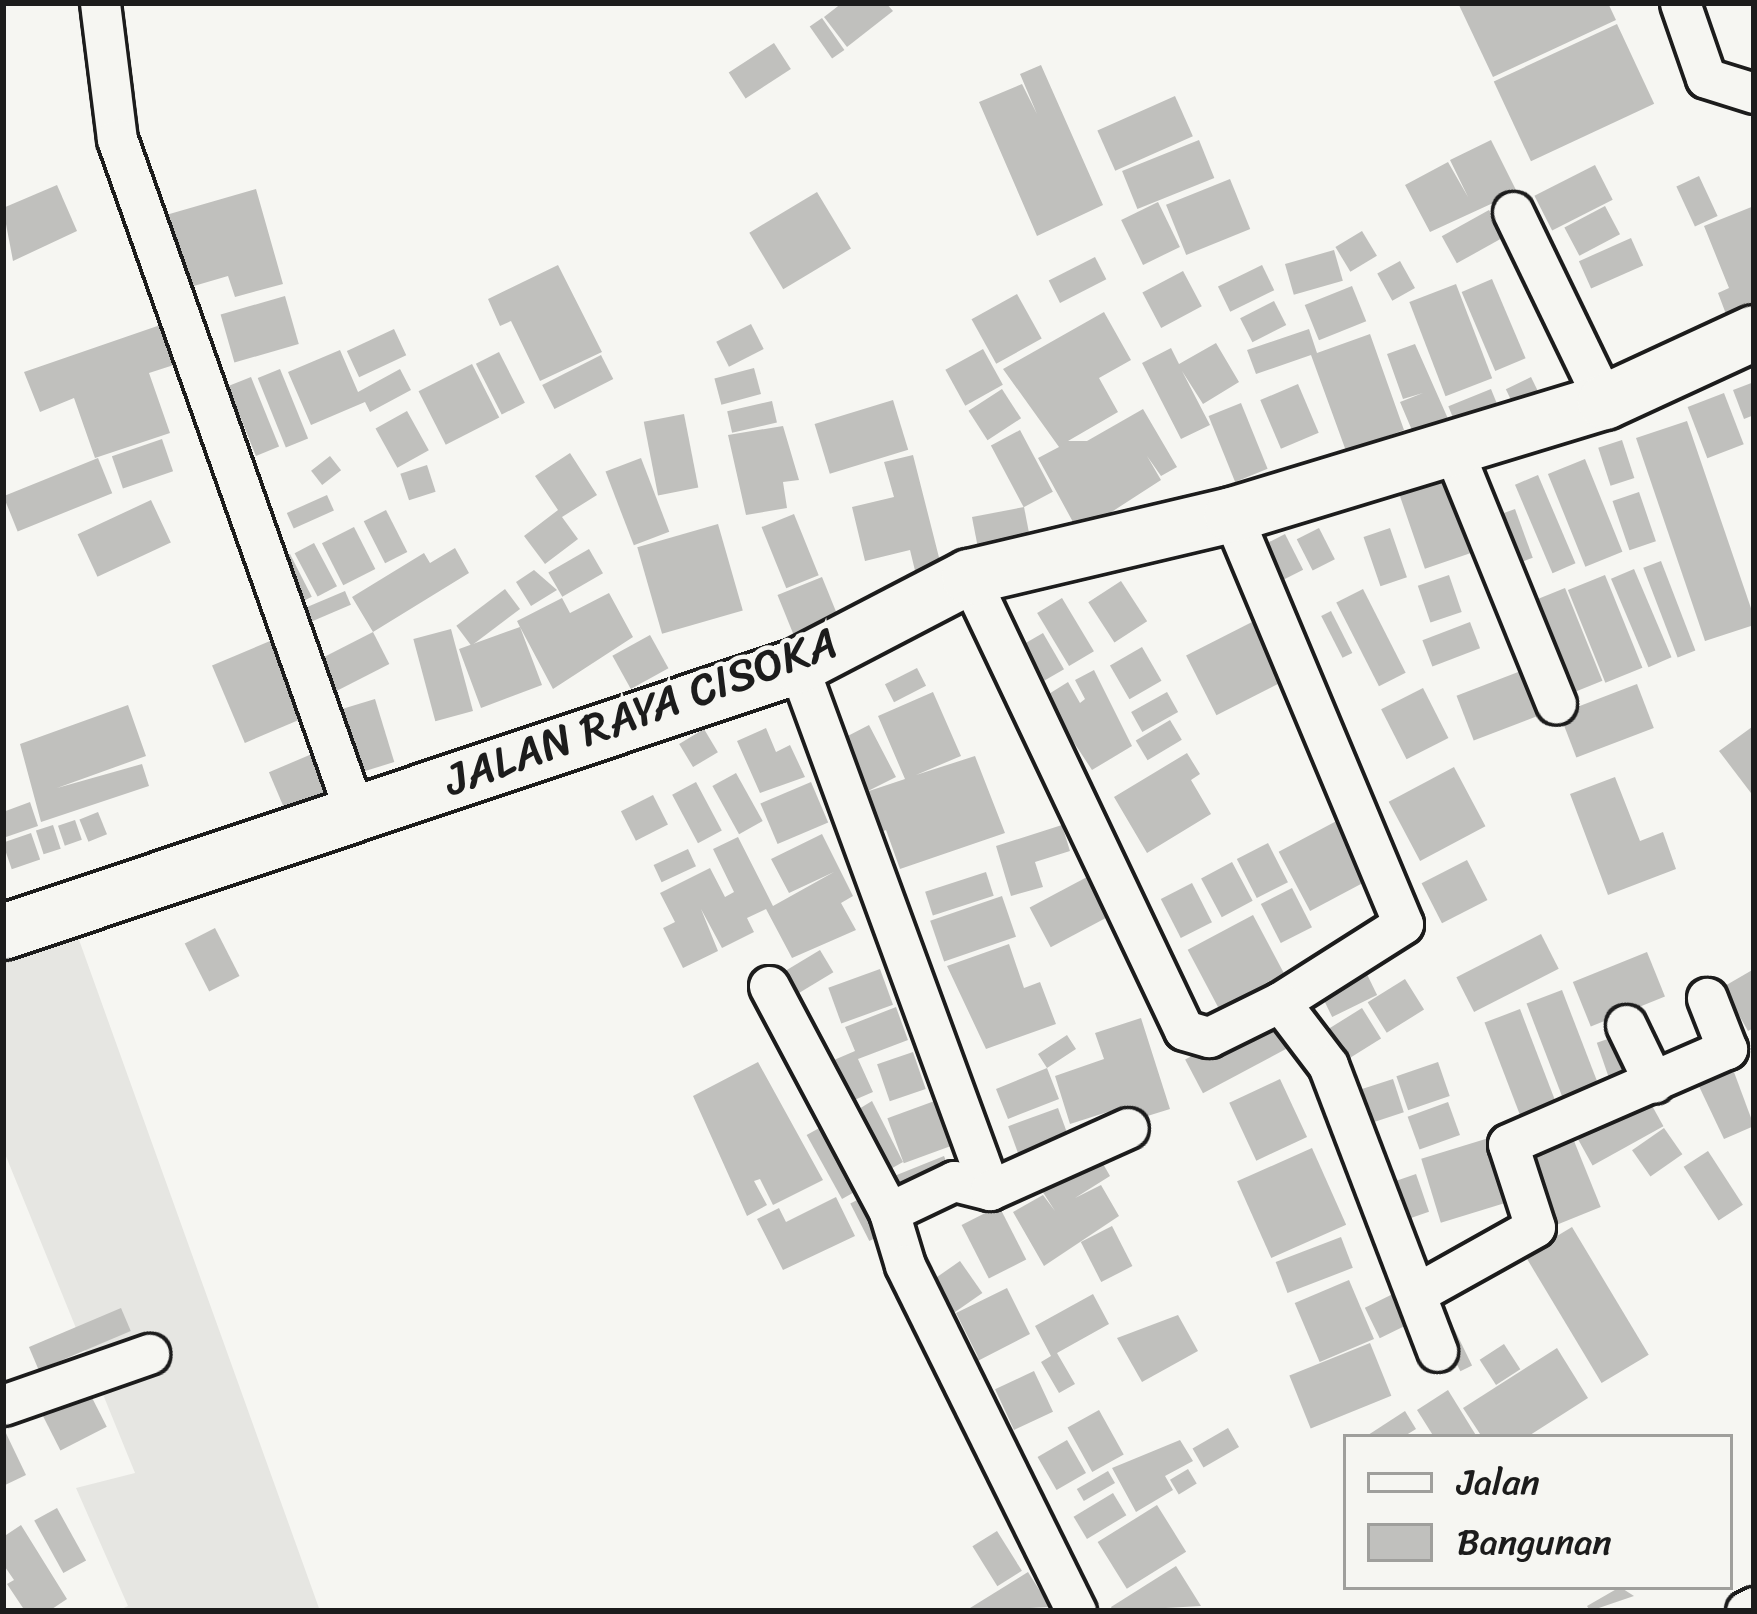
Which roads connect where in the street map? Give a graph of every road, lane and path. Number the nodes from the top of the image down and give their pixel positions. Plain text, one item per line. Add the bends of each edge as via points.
1 (100, 3) edge
2 (1680, 3) edge
3 (1754, 93) edge
4 (1513, 212) dead end
5 (1754, 333) edge
6 (1605, 402) junction
7 (1451, 445) junction
8 (1232, 514) junction
9 (969, 577) junction
10 (798, 666) junction
11 (1556, 704) dead end
12 (356, 813) junction
13 (3, 932) edge
14 (769, 986) dead end
15 (1707, 998) dead end
16 (1280, 1002) junction
17 (1626, 1024) dead end
18 (1654, 1082) junction
19 (1128, 1127) dead end
20 (990, 1190) junction
21 (889, 1212) junction
22 (1418, 1293) junction
23 (1437, 1351) dead end
24 (149, 1354) dead end
25 (3, 1405) edge
26 (1754, 1607) edge
27 (1076, 1611) edge
28 (1746, 1611) edge

1 - 12 street via 117,139
2 - 3 street via 1706,78
4 - 6 street
5 - 6 street, JALAN RAYA CISOKA
6 - 7 street, JALAN RAYA CISOKA
7 - 8 street, JALAN RAYA CISOKA
7 - 11 street
8 - 9 street, JALAN RAYA CISOKA
8 - 16 street via 1402,924
9 - 10 street, JALAN RAYA CISOKA
9 - 16 street via 1184,1030 1209,1037
10 - 12 street, JALAN RAYA CISOKA
10 - 20 street
12 - 13 street, JALAN RAYA CISOKA
14 - 21 street
15 - 18 street via 1727,1049
16 - 22 street via 1328,1065
17 - 18 street
18 - 22 street via 1508,1144 1535,1227
19 - 20 street
20 - 21 street via 954,1181
21 - 27 street via 905,1264
22 - 23 street
24 - 25 street
26 - 28 street

